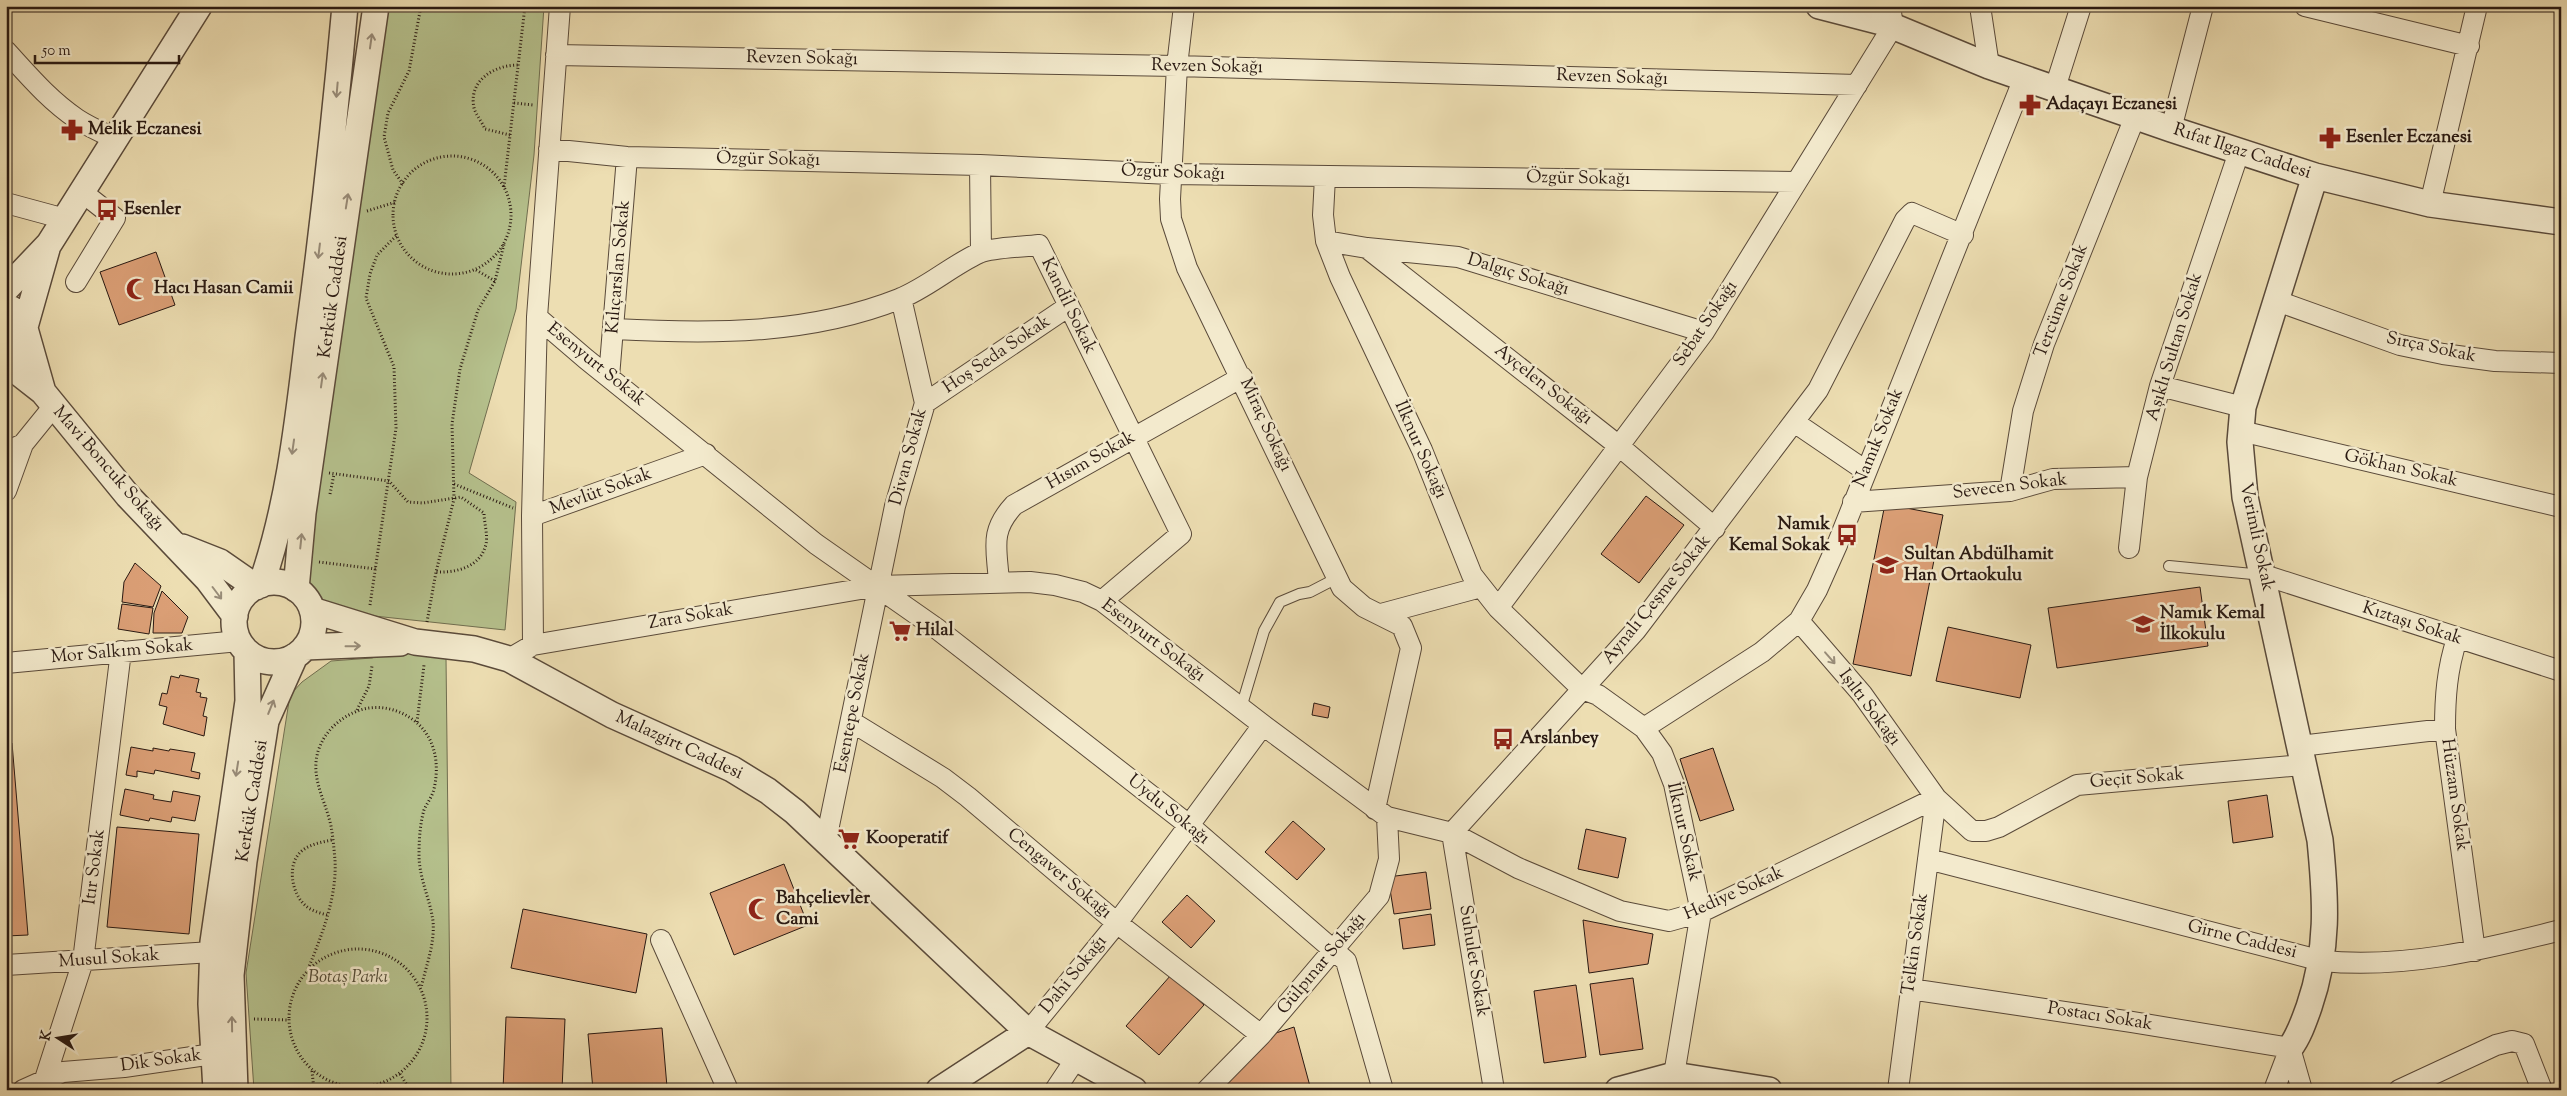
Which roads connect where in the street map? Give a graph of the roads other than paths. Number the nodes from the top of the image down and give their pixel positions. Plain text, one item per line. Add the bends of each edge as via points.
1 (199, 6) edge
2 (345, 6) edge
3 (376, 6) edge
4 (560, 6) edge
5 (1184, 6) edge
6 (1819, 6) edge
7 (1980, 6) edge
8 (2081, 6) edge
9 (2202, 6) edge
10 (2306, 6) edge
11 (2477, 6) edge
12 (2355, 12) edge
13 (1892, 16) edge
14 (2469, 46) junction
15 (6, 51) edge
16 (556, 55) junction
17 (1177, 66) junction
18 (1989, 66) junction
19 (2024, 78) junction
20 (1857, 85) junction
21 (2055, 88) junction
22 (2135, 117) junction
23 (2171, 129) junction
24 (116, 140) junction
25 (550, 149) junction
26 (2239, 152) junction
27 (628, 157) junction
28 (980, 165) junction
29 (1170, 174) junction
30 (2315, 176) junction
31 (1325, 177) junction
32 (1796, 182) junction
33 (82, 192) junction
34 (6, 203) edge
35 (2430, 204) junction
36 (65, 219) junction
37 (2561, 222) edge
38 (1963, 235) junction
39 (1326, 241) junction
40 (49, 244) junction
41 (1367, 248) junction
42 (981, 252) junction
43 (76, 282) dead end
44 (6, 289) edge
45 (901, 298) junction
46 (2277, 301) junction
47 (6, 306) edge
48 (1069, 306) junction
49 (537, 317) junction
50 (24, 326) junction
51 (614, 329) junction
52 (1704, 332) junction
53 (6, 351) edge
54 (6, 363) edge
55 (2561, 364) edge
56 (609, 377) junction
57 (1242, 377) junction
58 (2160, 386) junction
59 (48, 400) junction
60 (925, 403) junction
61 (2242, 419) junction
62 (1794, 422) junction
63 (1131, 438) junction
64 (1619, 446) junction
65 (15, 448) edge
66 (706, 454) junction
67 (1866, 471) junction
68 (2137, 477) junction
69 (6, 491) edge
70 (2010, 492) junction
71 (1853, 502) junction
72 (2561, 507) edge
73 (532, 516) junction
74 (1715, 528) junction
75 (175, 545) junction
76 (2129, 548) dead end
77 (2169, 566) dead end
78 (2264, 575) junction
79 (1337, 578) junction
80 (999, 583) junction
81 (258, 586) junction
82 (878, 586) junction
83 (1481, 587) junction
84 (296, 589) junction
85 (1102, 601) junction
86 (1498, 608) junction
87 (312, 610) junction
88 (1381, 614) junction
89 (235, 616) junction
90 (1799, 621) junction
91 (2457, 639) junction
92 (533, 644) junction
93 (243, 646) junction
94 (420, 648) junction
95 (121, 651) junction
96 (300, 652) junction
97 (509, 659) junction
98 (6, 663) edge
99 (2561, 671) edge
100 (1582, 688) junction
101 (1241, 708) junction
102 (852, 722) junction
103 (1263, 726) junction
104 (1644, 728) junction
105 (2445, 729) junction
106 (2301, 756) junction
107 (1936, 798) junction
108 (1381, 813) junction
109 (1190, 826) junction
110 (1452, 832) junction
111 (826, 840) junction
112 (1928, 859) junction
113 (1701, 912) junction
114 (1117, 923) junction
115 (2561, 930) edge
116 (661, 940) dead end
117 (1333, 950) junction
118 (2475, 951) junction
119 (223, 952) junction
120 (83, 961) junction
121 (2322, 961) junction
122 (6, 965) edge
123 (1910, 989) junction
124 (1028, 1032) junction
125 (1261, 1035) junction
126 (2290, 1048) junction
127 (223, 1053) junction
128 (1076, 1057) junction
129 (1674, 1075) junction
130 (45, 1079) junction
131 (1704, 1085) edge
132 (23, 1090) edge
133 (216, 1090) edge
134 (235, 1090) edge
135 (728, 1090) edge
136 (939, 1090) edge
137 (1055, 1090) edge
138 (1134, 1090) edge
139 (1207, 1090) edge
140 (1383, 1090) edge
141 (1494, 1090) edge
142 (1618, 1090) edge
143 (1769, 1090) edge
144 (1898, 1090) edge
145 (2274, 1090) edge
146 (2302, 1090) edge
147 (2399, 1090) edge
148 (2542, 1090) edge

1 - 24 street
2 -> 81 street, Kerkük Caddesi via 330,168 288,483 272,552
84 -> 3 street, Kerkük Caddesi via 305,504
4 - 16 street, Esenyurt Sokak
5 - 17 street, Miraç Sokağı
6 - 13 street, Rıfat Ilgaz Caddesi
7 - 18 street
8 - 21 street
9 - 23 street
10 - 12 street
11 - 14 street
12 - 14 street
13 - 18 street, Rıfat Ilgaz Caddesi
13 - 20 street, Sebat Sokağı
14 - 35 street
15 - 24 street via 64,110
16 - 17 street, Revzen Sokağı
16 - 25 street, Esenyurt Sokak
17 - 20 street, Revzen Sokağı
17 - 29 street, Miraç Sokağı
18 - 19 street, Rıfat Ilgaz Caddesi
19 - 21 street, Rıfat Ilgaz Caddesi
19 - 38 street, Namık Sokak
20 - 32 street, Sebat Sokağı
21 - 22 street, Rıfat Ilgaz Caddesi
22 - 23 street, Rıfat Ilgaz Caddesi
22 - 70 street, Tercüme Sokak via 2044,344 2023,411
23 - 26 street, Rıfat Ilgaz Caddesi
24 - 33 street
25 - 27 street, Özgür Sokağı
25 - 49 street, Esenyurt Sokak
26 - 30 street, Rıfat Ilgaz Caddesi
26 - 58 street, Aşıklı Sultan Sokak
27 - 28 street, Özgür Sokağı
27 - 51 street, Kılıçarslan Sokak
28 - 29 street, Özgür Sokağı
28 - 42 street
29 - 31 street, Özgür Sokağı
29 - 57 street, Miraç Sokağı via 1171,219 1178,243 1187,268
30 - 35 street, Rıfat Ilgaz Caddesi
30 - 46 street, Verimli Sokak
31 - 32 street, Özgür Sokağı
31 - 39 street, İlknur Sokağı via 1323,215
32 - 52 street, Sebat Sokağı
33 - 36 street
33 - 43 street via 115,218
34 - 36 street
35 - 37 street, Rıfat Ilgaz Caddesi
36 - 40 street
38 - 62 street, Aynalı Çeşme Sokak via 1912,213 1905,220 1818,390
38 - 67 street, Namık Sokak
39 - 41 street, Dalgıç Sokağı
39 - 83 street, İlknur Sokağı via 1422,450 1472,575
40 - 44 street
40 - 50 street
41 - 52 street, Dalgıç Sokağı via 1458,257
41 - 64 street, Ayçelen Sokağı
42 - 45 street, Kandil Sokak
42 - 48 street, Kandil Sokak via 1039,246
45 - 51 street, Kandil Sokak via 850,314 768,329 690,333
45 - 60 street, Divan Sokak
46 - 55 street, Sırça Sokak via 2409,346 2495,361
46 - 61 street, Verimli Sokak
47 - 50 street via 17,312
48 - 60 street, Hoş Seda Sokak
48 - 63 street, Kandil Sokak
49 - 56 street, Esenyurt Sokak
49 - 73 street
50 - 53 street via 21,341
50 - 59 street
51 - 56 street, Kılıçarslan Sokak
52 - 64 street, Sebat Sokağı
54 - 59 street
56 - 66 street, Esenyurt Sokak
57 - 63 street, Hısım Sokak
57 - 79 street, Miraç Sokağı
58 - 61 street, Gökhan Sokak
58 - 68 street, Aşıklı Sultan Sokak
59 - 65 street
59 - 75 street, Mavi Boncuk Sokağı via 128,496
60 - 82 street, Divan Sokak via 895,506
61 - 72 street, Gökhan Sokak
61 - 78 street, Verimli Sokak via 2245,497 2253,541
62 - 67 street
62 - 74 street, Aynalı Çeşme Sokak
63 - 80 street, Hısım Sokak via 1014,505 1001,519 996,532
63 - 85 street, Kandil Sokak via 1181,534
64 - 74 street, Ayçelen Sokağı
64 - 86 street, Sebat Sokağı
65 - 69 street
66 - 73 street, Mevlüt Sokak
66 - 82 street, Esenyurt Sokak via 816,544
67 - 71 street, Namık Sokak
68 - 70 street, Sevecen Sokak via 2053,479
68 - 76 street, Aşıklı Sultan Sokak
70 - 71 street, Sevecen Sokak
71 - 90 street, Namık Sokak via 1817,590
73 - 92 street, Mevlüt Sokak
74 - 100 street, Aynalı Çeşme Sokak via 1636,630
75 - 81 street via 220,562
75 -> 89 street, Mavi Boncuk Sokağı via 208,580
77 - 78 lane
78 - 91 street, Kıztaşı Sokak
78 - 106 street, Verimli Sokak
79 - 88 street, Miraç Sokağı via 1351,597
79 - 101 lane via 1280,602 1264,631
80 - 82 street, Esenyurt Sokağı
80 - 85 street, Esenyurt Sokağı via 1055,585
81 - 84 street via 276,582
81 - 89 street via 238,604
82 - 92 street, Zara Sokak
82 - 102 street, Esentepe Sokak
82 - 109 street, Uydu Sokağı
83 - 86 street, İlknur Sokağı
83 - 88 street
84 - 87 street
85 - 101 street, Esenyurt Sokağı
86 - 100 street, İlknur Sokağı
87 - 94 street, Malazgirt Caddesi
87 - 96 street via 311,636
88 - 108 street, Miraç Sokağı via 1402,626 1411,648
89 - 93 street via 234,629
90 - 104 street, Namık Sokak via 1762,652
90 -> 107 street, Işıltı Sokağı via 1862,694
91 - 99 street, Kıztaşı Sokak
91 - 105 street, Hüzzam Sokak via 2446,688
92 - 97 street, Zara Sokak
93 - 95 street, Mor Salkım Sokak
93 - 96 street via 265,661 280,661
93 -> 119 street, Kerkük Caddesi via 248,702 226,844
96 -> 94 street via 362,646
94 - 97 street, Malazgirt Caddesi via 474,649
95 - 98 street, Mor Salkım Sokak
95 - 120 street, Itır Sokak
119 -> 96 street, Kerkük Caddesi via 244,861 266,721
97 - 111 street, Malazgirt Caddesi via 584,702 732,769 768,791
100 - 104 street, İlknur Sokak via 1606,700
100 - 110 street, Aynalı Çeşme Sokak
101 - 103 street, Esenyurt Sokağı
102 - 111 street, Esentepe Sokak
102 - 114 street, Cengaver Sokağı via 962,793
103 - 108 street, Esenyurt Sokağı
103 - 109 street, Dahi Sokağı
104 - 113 street, İlknur Sokak via 1662,753 1674,784
105 - 106 street, Geçit Sokak
105 - 118 street, Hüzzam Sokak
106 - 107 street, Geçit Sokak via 2077,784 1986,831 1972,831
106 - 121 street, Verimli Sokak via 2320,840 2326,929
107 - 112 street, Telkin Sokak
107 - 113 street, Hediye Sokak
108 - 110 street, Hediye Sokak
108 - 117 street, Gülpınar Sokağı via 1389,859 1386,878 1379,896
109 - 114 street, Dahi Sokağı
109 - 117 street, Uydu Sokağı
110 - 113 street, Hediye Sokak via 1518,868 1620,911 1669,921
110 - 141 street, Suhulet Sokak
111 - 124 street, Malazgirt Caddesi
112 - 121 street, Girne Caddesi
112 - 123 street, Telkin Sokak
113 - 129 street, İlknur Sokak
114 - 124 street, Dahi Sokağı
114 - 125 street, Cengaver Sokağı
115 - 118 street, Girne Caddesi
116 - 135 street
117 - 125 street, Gülpınar Sokağı
117 - 140 street, Uydu Sokağı via 1346,961
118 - 121 street, Girne Caddesi via 2398,962 2358,964
119 - 120 street, Musul Sokak
119 - 127 street, Kerkük Caddesi
120 - 122 street, Musul Sokak
120 - 130 street, Itır Sokak
121 - 126 street, Verimli Sokak via 2301,1028
123 - 126 street, Postacı Sokak
123 - 144 street, Telkin Sokak
124 - 128 street, Malazgirt Caddesi
124 - 136 street
125 - 139 street, Gülpınar Sokağı
126 - 145 street
126 - 146 street
127 - 130 street, Dik Sokak via 62,1072
127 - 133 street, Kerkük Caddesi
127 - 134 street, Kerkük Caddesi
128 - 137 street
128 - 138 street, Malazgirt Caddesi
129 - 131 street
129 - 142 street
130 - 132 street, Dik Sokak
131 - 143 street
147 - 148 street via 2496,1045 2512,1041 2524,1044

